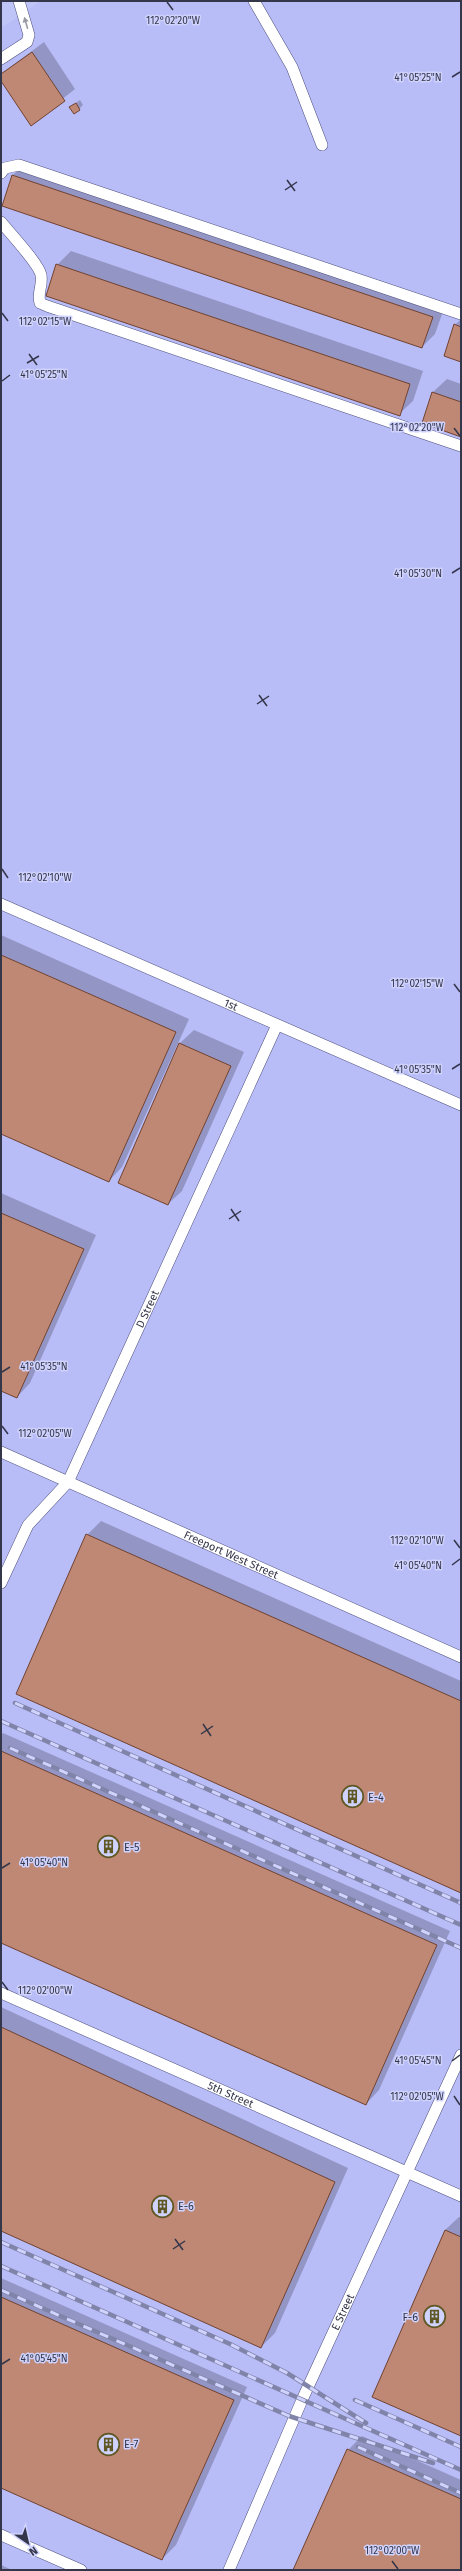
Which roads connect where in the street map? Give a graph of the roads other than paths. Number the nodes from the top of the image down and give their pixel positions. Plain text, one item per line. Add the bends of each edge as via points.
1 (19, 1) edge
2 (254, 1) edge
3 (1, 59) edge
4 (322, 145) dead end
5 (1, 173) edge
6 (1, 222) edge
7 (461, 314) edge
8 (461, 446) edge
9 (1, 904) edge
10 (276, 1025) junction
11 (461, 1105) edge
12 (1, 1452) edge
13 (68, 1482) junction
14 (1, 1583) edge
15 (461, 1657) edge
16 (1, 1993) edge
17 (461, 2055) edge
18 (408, 2173) junction
19 (461, 2196) edge
20 (1, 2535) edge
21 (81, 2570) edge
22 (229, 2570) edge

3 -> 1 lane via 27,42 28,35
2 - 4 lane via 292,67
5 - 7 lane via 4,168 19,165
6 - 8 lane via 38,269 42,283 38,295 40,303
9 - 10 lane, 1st
10 - 11 lane, 1st
10 - 13 lane, D Street
12 - 13 lane, Freeport West Street
13 - 14 lane, D Street via 28,1525
13 - 15 lane, Freeport West Street
16 - 18 lane, 5th Street
17 - 18 lane, E Street
18 - 19 lane, 5th Street
18 - 22 lane, E Street via 302,2400
20 - 21 lane

